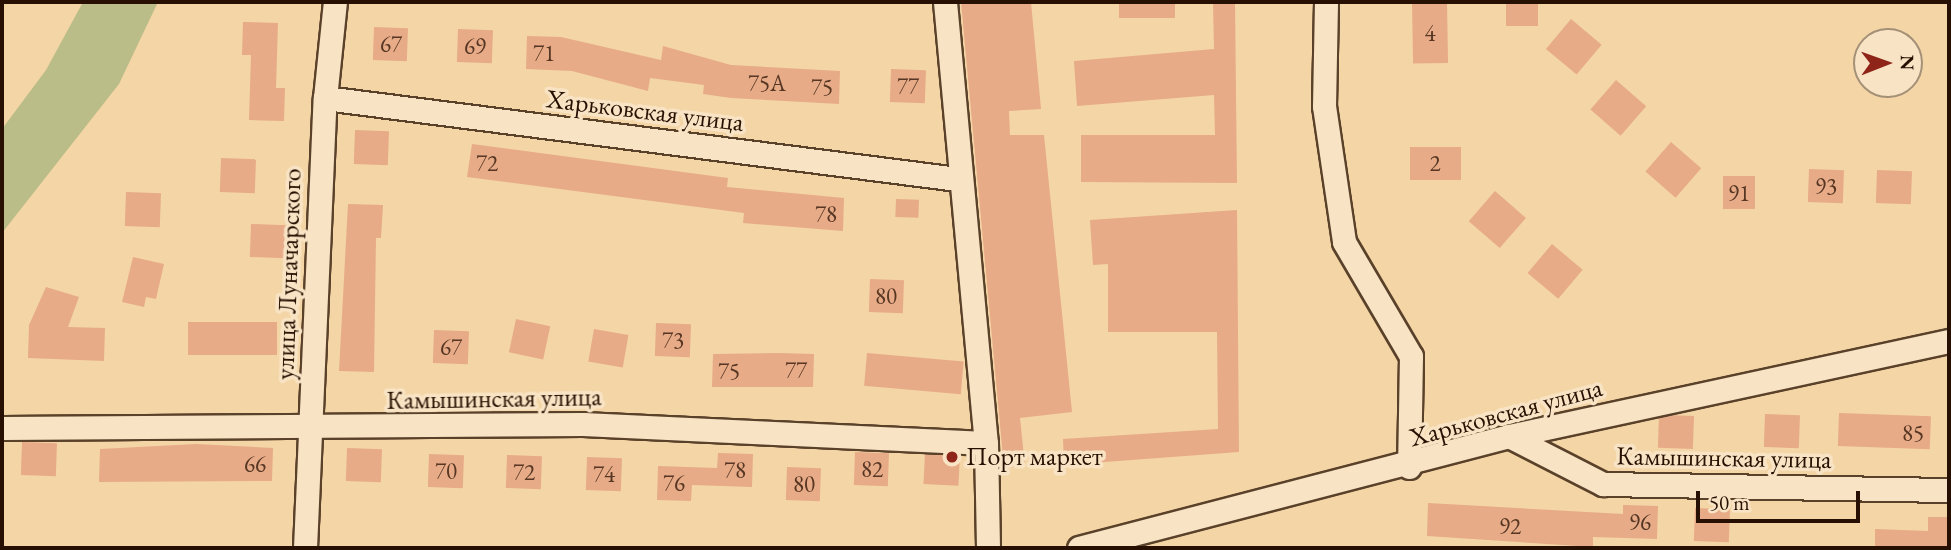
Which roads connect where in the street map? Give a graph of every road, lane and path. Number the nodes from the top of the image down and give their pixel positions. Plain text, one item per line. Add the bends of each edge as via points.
1 (335, 2) edge
2 (945, 2) edge
3 (1326, 2) edge
4 (325, 98) junction
5 (957, 179) junction
6 (1949, 341) edge
7 (2, 428) edge
8 (311, 429) junction
9 (1508, 436) junction
10 (986, 443) junction
11 (1409, 467) junction
12 (1949, 490) edge
13 (305, 548) edge
14 (988, 548) edge
15 (1079, 548) edge

1 - 4 street, улица Луначарского
2 - 5 street
3 - 11 street via 1324,106 1344,242 1411,356
4 - 5 street, Харьковская улица
4 - 8 street, улица Луначарского
5 - 10 street
6 - 9 street, Харьковская улица
7 - 8 street, Камышинская улица
8 - 10 street, Камышинская улица via 583,424
8 - 13 street, улица Луначарского
9 - 11 street, Харьковская улица
9 - 12 street, Камышинская улица via 1603,484
10 - 14 street
11 - 15 street, Харьковская улица

